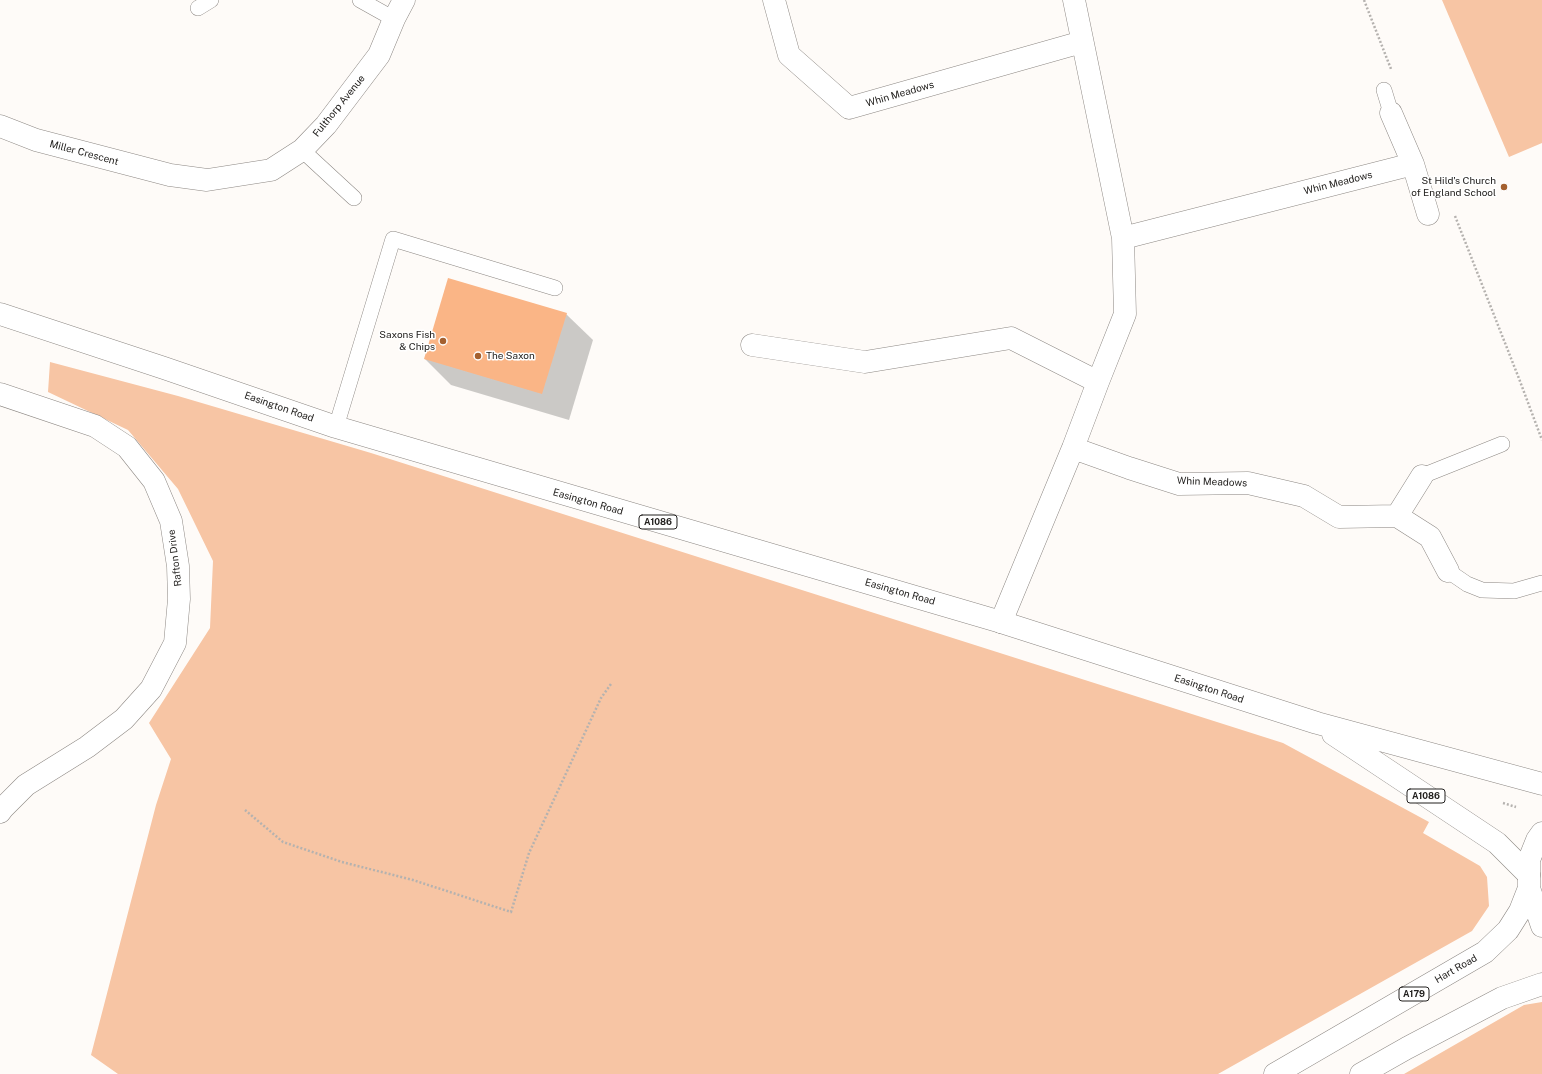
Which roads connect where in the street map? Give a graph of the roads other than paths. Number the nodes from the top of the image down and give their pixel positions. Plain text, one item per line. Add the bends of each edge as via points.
1 (211, 0) edge
2 (360, 0) edge
3 (404, 0) edge
4 (774, 0) edge
5 (1074, 0) edge
6 (198, 8) dead end
7 (394, 19) junction
8 (1082, 42) junction
9 (1384, 90) dead end
10 (1391, 113) joint
11 (0, 126) edge
12 (302, 150) junction
13 (1413, 164) junction
14 (170, 175) joint
15 (354, 198) dead end
16 (1428, 214) dead end
17 (1123, 238) junction
18 (555, 288) dead end
19 (0, 314) edge
20 (752, 345) dead end
21 (1098, 382) junction
22 (0, 394) edge
23 (336, 427) junction
24 (1502, 444) dead end
25 (1073, 448) junction
26 (1422, 476) joint
27 (1397, 516) junction
28 (1448, 571) joint
29 (1542, 583) edge
30 (1001, 622) junction
31 (1317, 723) junction
32 (1542, 784) edge
33 (0, 812) edge
34 (1542, 833) edge
35 (1529, 882) junction
36 (1542, 926) edge
37 (1542, 984) edge
38 (1275, 1074) edge
39 (1362, 1074) edge

1 - 6 lane
2 - 7 lane
3 - 7 main road, Fulthorp Avenue
4 - 8 main road, Whin Meadows via 789,55 849,108
5 - 8 main road
7 - 12 main road, Fulthorp Avenue via 379,55 326,125
8 - 17 main road
9 - 10 lane
10 - 13 main road
11 - 14 main road, Miller Crescent via 36,140
12 - 14 main road, Fulthorp Avenue via 271,170 207,180
12 - 15 lane
13 - 16 main road
13 - 17 main road, Whin Meadows
17 - 21 main road via 1125,314
18 - 23 lane via 393,239
19 - 23 main road, Easington Road / A1086
20 - 21 main road via 865,362 1011,338
21 - 25 main road
22 - 33 main road, Rafton Drive via 94,426 127,447 154,481 171,521 178,566 179,599 174,643 151,689 124,718 87,747 26,785
23 - 30 main road, Easington Road / A1086
24 - 26 lane
25 - 27 main road, Whin Meadows via 1179,484 1248,483 1304,496 1339,517
25 - 30 main road
26 - 27 main road
27 - 28 main road via 1430,537
28 - 29 lane via 1466,584 1482,590 1514,591
30 - 31 main road, Easington Road / A1086
31 - 32 main road, Easington Road / A1086
31 - 35 main road, Easington Road / A1086 via 1497,843
34 - 35 main road via 1530,860
35 - 36 main road
35 - 38 main road, Hart Road / A179 via 1520,911 1508,930 1485,952
37 - 39 main road via 1502,998

